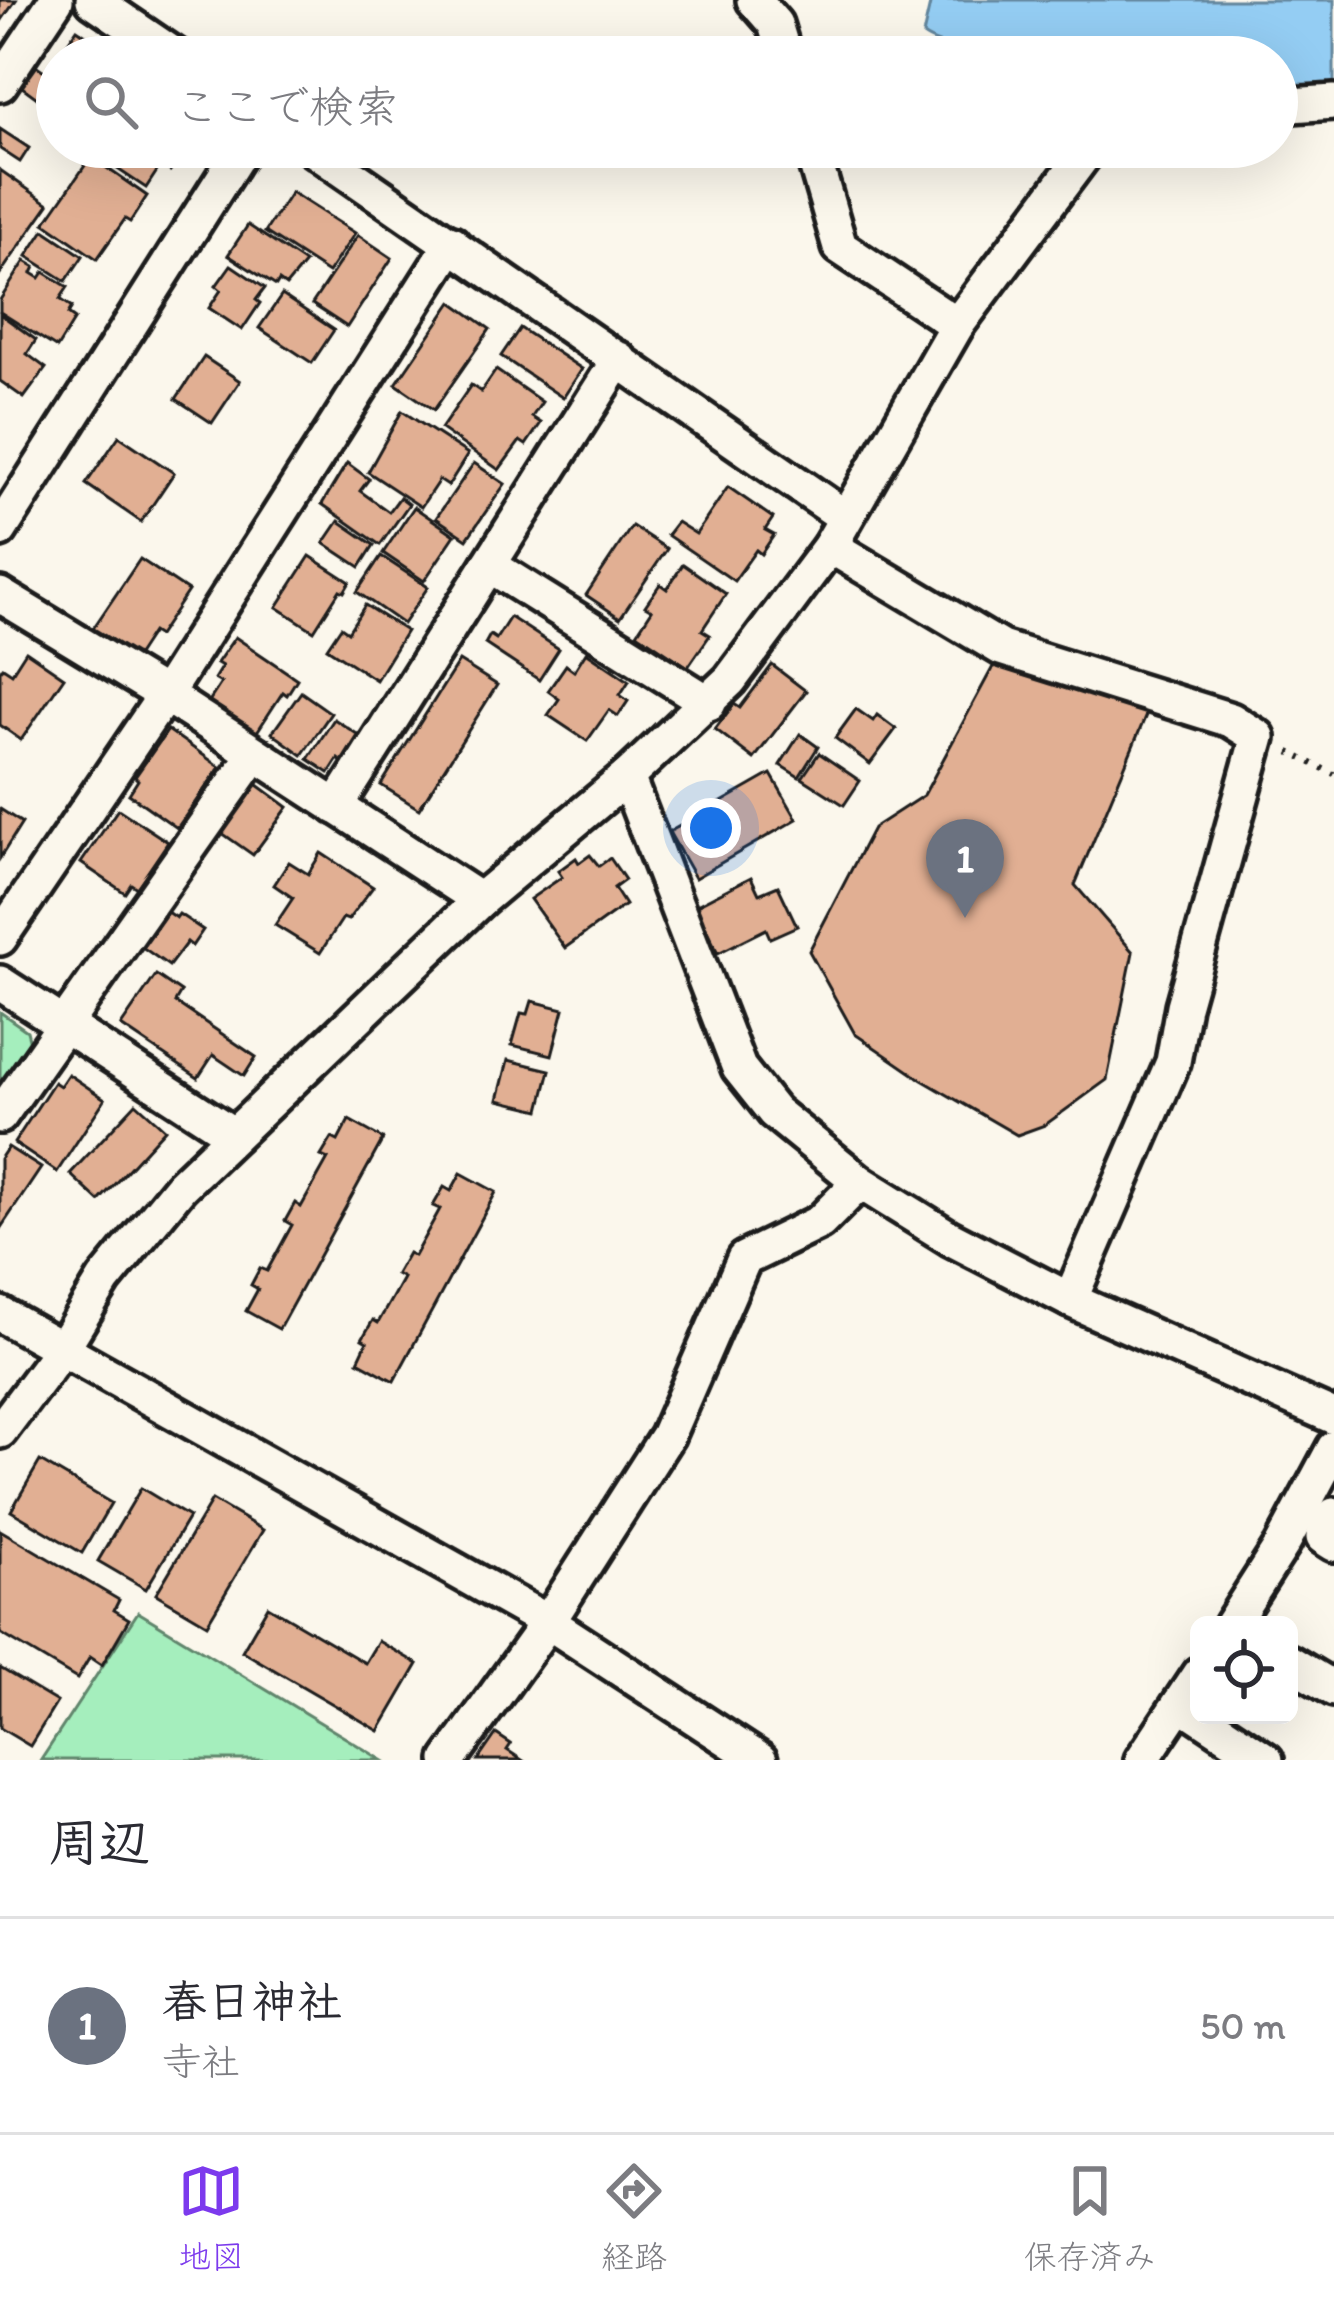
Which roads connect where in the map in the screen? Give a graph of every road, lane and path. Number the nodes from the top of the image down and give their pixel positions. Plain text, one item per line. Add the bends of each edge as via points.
1 (56, 0) edge
2 (754, 0) edge
3 (95, 1) edge
4 (146, 36) edge
5 (778, 36) edge
6 (0, 85) edge
7 (1334, 102) edge
8 (1298, 105) edge
9 (230, 168) edge
10 (341, 168) edge
11 (817, 168) edge
12 (1074, 168) edge
13 (452, 244) junction
14 (957, 325) junction
15 (619, 359) junction
16 (0, 530) edge
17 (837, 531) junction
18 (489, 566) junction
19 (0, 596) edge
20 (165, 695) junction
21 (709, 703) junction
22 (1258, 737) junction
23 (255, 754) junction
24 (1334, 774) edge
25 (627, 777) junction
26 (336, 807) junction
27 (480, 900) junction
28 (0, 938) edge
29 (0, 982) edge
30 (64, 1024) junction
31 (0, 1116) edge
32 (234, 1135) junction
33 (860, 1182) junction
34 (1070, 1300) junction
35 (0, 1314) edge
36 (63, 1347) junction
37 (1334, 1417) edge
38 (0, 1431) edge
39 (1334, 1448) edge
40 (1334, 1514) edge
41 (1334, 1544) edge
42 (1237, 1616) edge
43 (548, 1622) junction
44 (1298, 1667) edge
45 (1190, 1688) edge
46 (1334, 1689) edge
47 (1180, 1703) junction
48 (449, 1760) edge
49 (760, 1760) edge
50 (1142, 1760) edge
51 (1266, 1760) edge

1 - 6 street
2 - 5 street
3 - 4 street
7 - 8 street
9 - 16 street
10 - 13 street
11 - 14 street via 839,247
12 - 14 street
13 - 15 street
13 - 20 street
14 - 17 street
15 - 17 street
15 - 18 street
17 - 21 street
17 - 22 street via 1001,648 1231,720
18 - 21 street
18 - 26 street
19 - 20 street
20 - 23 street
20 - 28 street
21 - 25 street
22 - 24 path
22 - 34 street via 1174,1062
23 - 26 street
23 - 30 street
25 - 27 street
25 - 33 street via 739,1068 774,1112
26 - 27 street
27 - 32 street
29 - 30 street
30 - 31 street
30 - 32 street
32 - 36 street via 142,1232
33 - 34 street
33 - 43 street via 820,1222 744,1259 667,1436
34 - 37 street
35 - 36 street
36 - 38 street
36 - 43 street
39 - 42 street
40 - 41 street via 1323,1537
43 - 48 street
43 - 49 street
44 - 46 street
45 - 47 street
47 - 50 street
47 - 51 street

